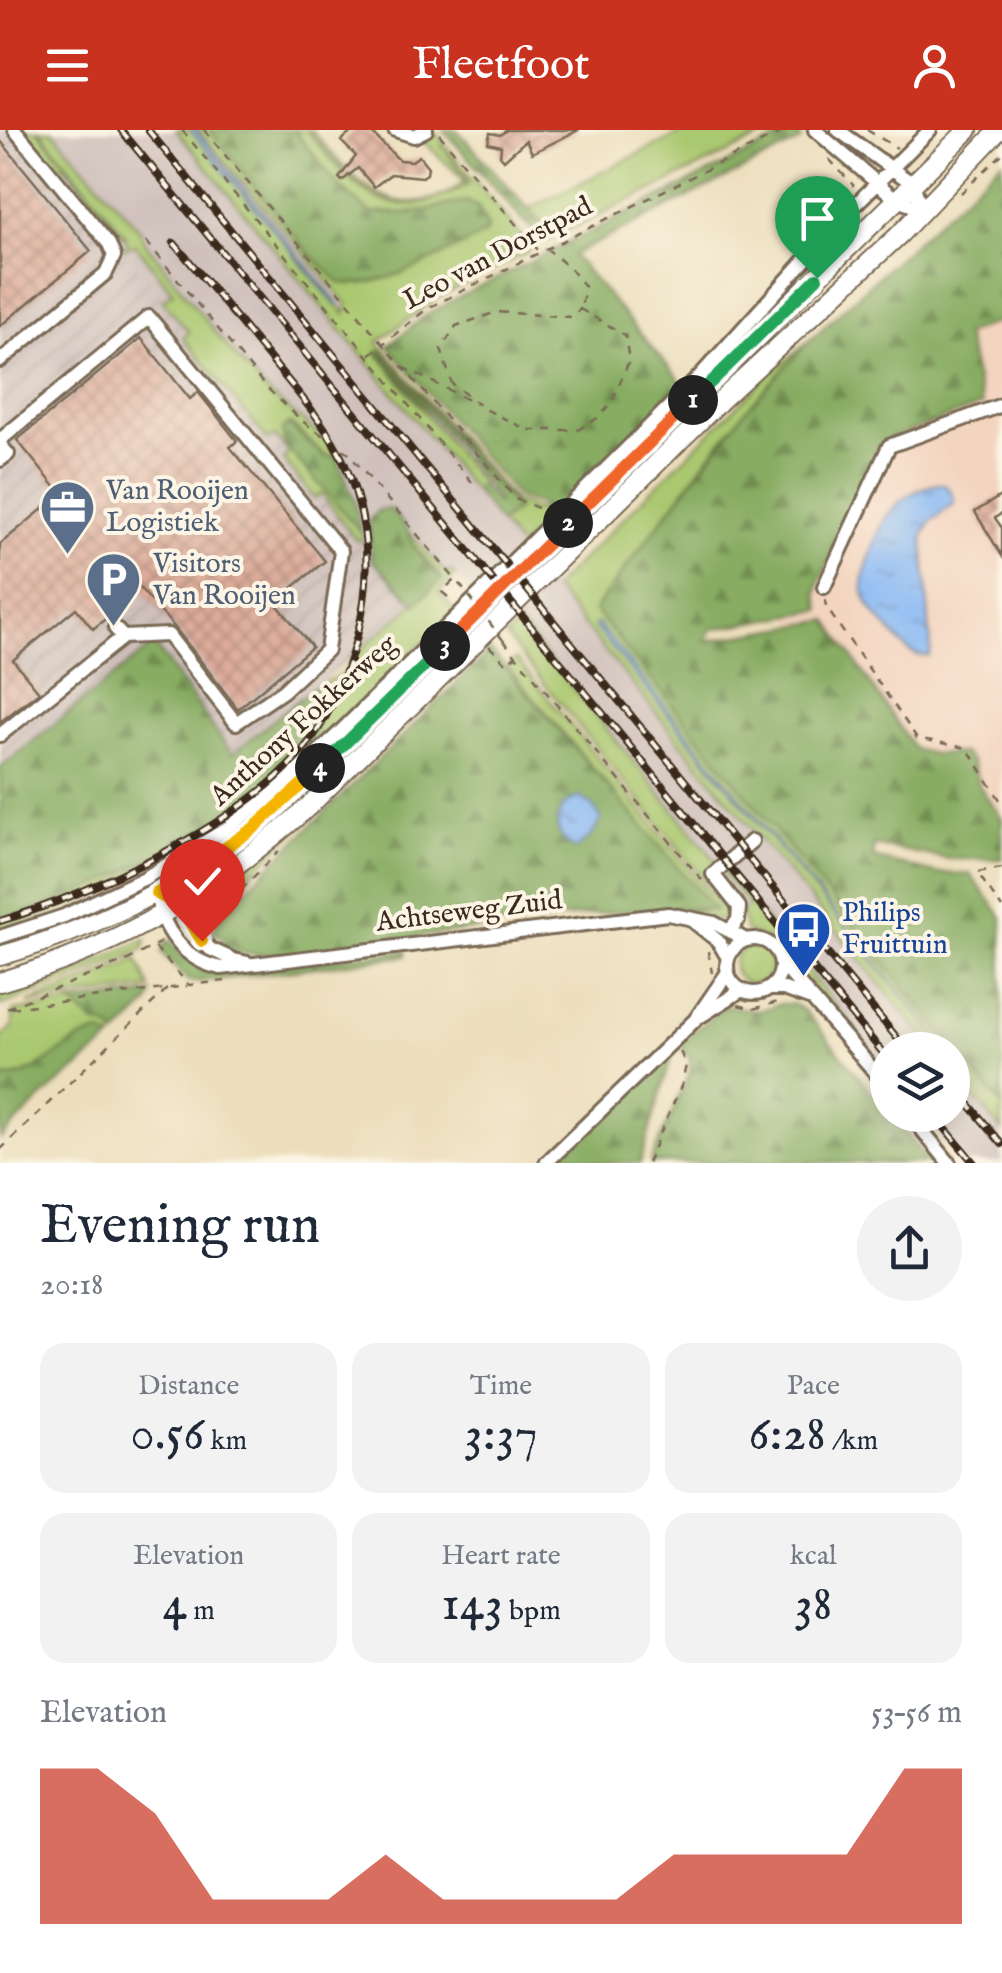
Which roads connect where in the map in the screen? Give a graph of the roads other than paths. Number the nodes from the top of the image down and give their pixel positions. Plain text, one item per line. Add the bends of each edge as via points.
1 (15, 130) edge
2 (395, 130) edge
3 (426, 130) edge
4 (815, 130) edge
5 (838, 130) edge
6 (930, 130) edge
7 (968, 130) edge
8 (999, 130) edge
9 (892, 168) junction
10 (878, 182) junction
11 (913, 184) junction
12 (897, 200) junction
13 (922, 209) junction
14 (0, 361) edge
15 (1002, 405) edge
16 (2, 450) edge
17 (824, 587) road end
18 (0, 735) edge
19 (752, 841) dead end
20 (156, 893) junction
21 (179, 906) junction
22 (684, 916) junction
23 (160, 917) junction
24 (730, 930) junction
25 (0, 937) edge
26 (746, 940) junction
27 (0, 956) edge
28 (781, 963) junction
29 (261, 964) junction
30 (728, 965) junction
31 (0, 982) edge
32 (768, 988) junction
33 (742, 990) junction
34 (818, 1003) junction
35 (695, 1020) junction
36 (870, 1074) edge
37 (924, 1132) edge
38 (546, 1163) edge
39 (949, 1163) edge

1 - 14 street via 114,256 106,273
2 - 3 street via 414,136
4 - 10 street
5 - 9 street
6 - 9 street, Anthony Fokkerweg
7 - 11 main road, Anthony Fokkerweg
8 - 13 main road, Anthony Fokkerweg
9 - 10 street, Anthony Fokkerweg
9 - 11 street
10 - 12 street
10 - 25 street, Anthony Fokkerweg via 698,378 272,793 145,878
11 - 12 main road, Anthony Fokkerweg
11 - 13 street
12 - 13 street
12 - 20 main road, Anthony Fokkerweg via 296,792
13 - 21 main road, Anthony Fokkerweg via 310,805
15 - 17 street via 889,446
16 - 18 street via 150,318 342,551 327,650 236,723 168,635 119,632
19 - 24 street via 713,874 739,907
20 - 21 street, Achtseweg Zuid
20 - 23 street
20 - 27 main road, Anthony Fokkerweg
21 - 23 main road, Anthony Fokkerweg
21 - 29 street, Achtseweg Zuid via 210,949
22 - 24 street, Achtseweg Zuid
22 - 29 street, Achtseweg Zuid via 629,917
22 - 30 street via 701,925
23 - 29 street, Achtseweg Zuid via 184,950 209,966
23 - 31 main road, Anthony Fokkerweg via 89,952
24 - 26 street, Achtseweg Zuid
26 - 28 street via 768,943
26 - 30 street via 732,950
28 - 32 street
28 - 34 street
30 - 33 street
30 - 35 street
32 - 33 street
32 - 34 street
33 - 35 street
34 - 36 street
35 - 38 street
37 - 39 street

